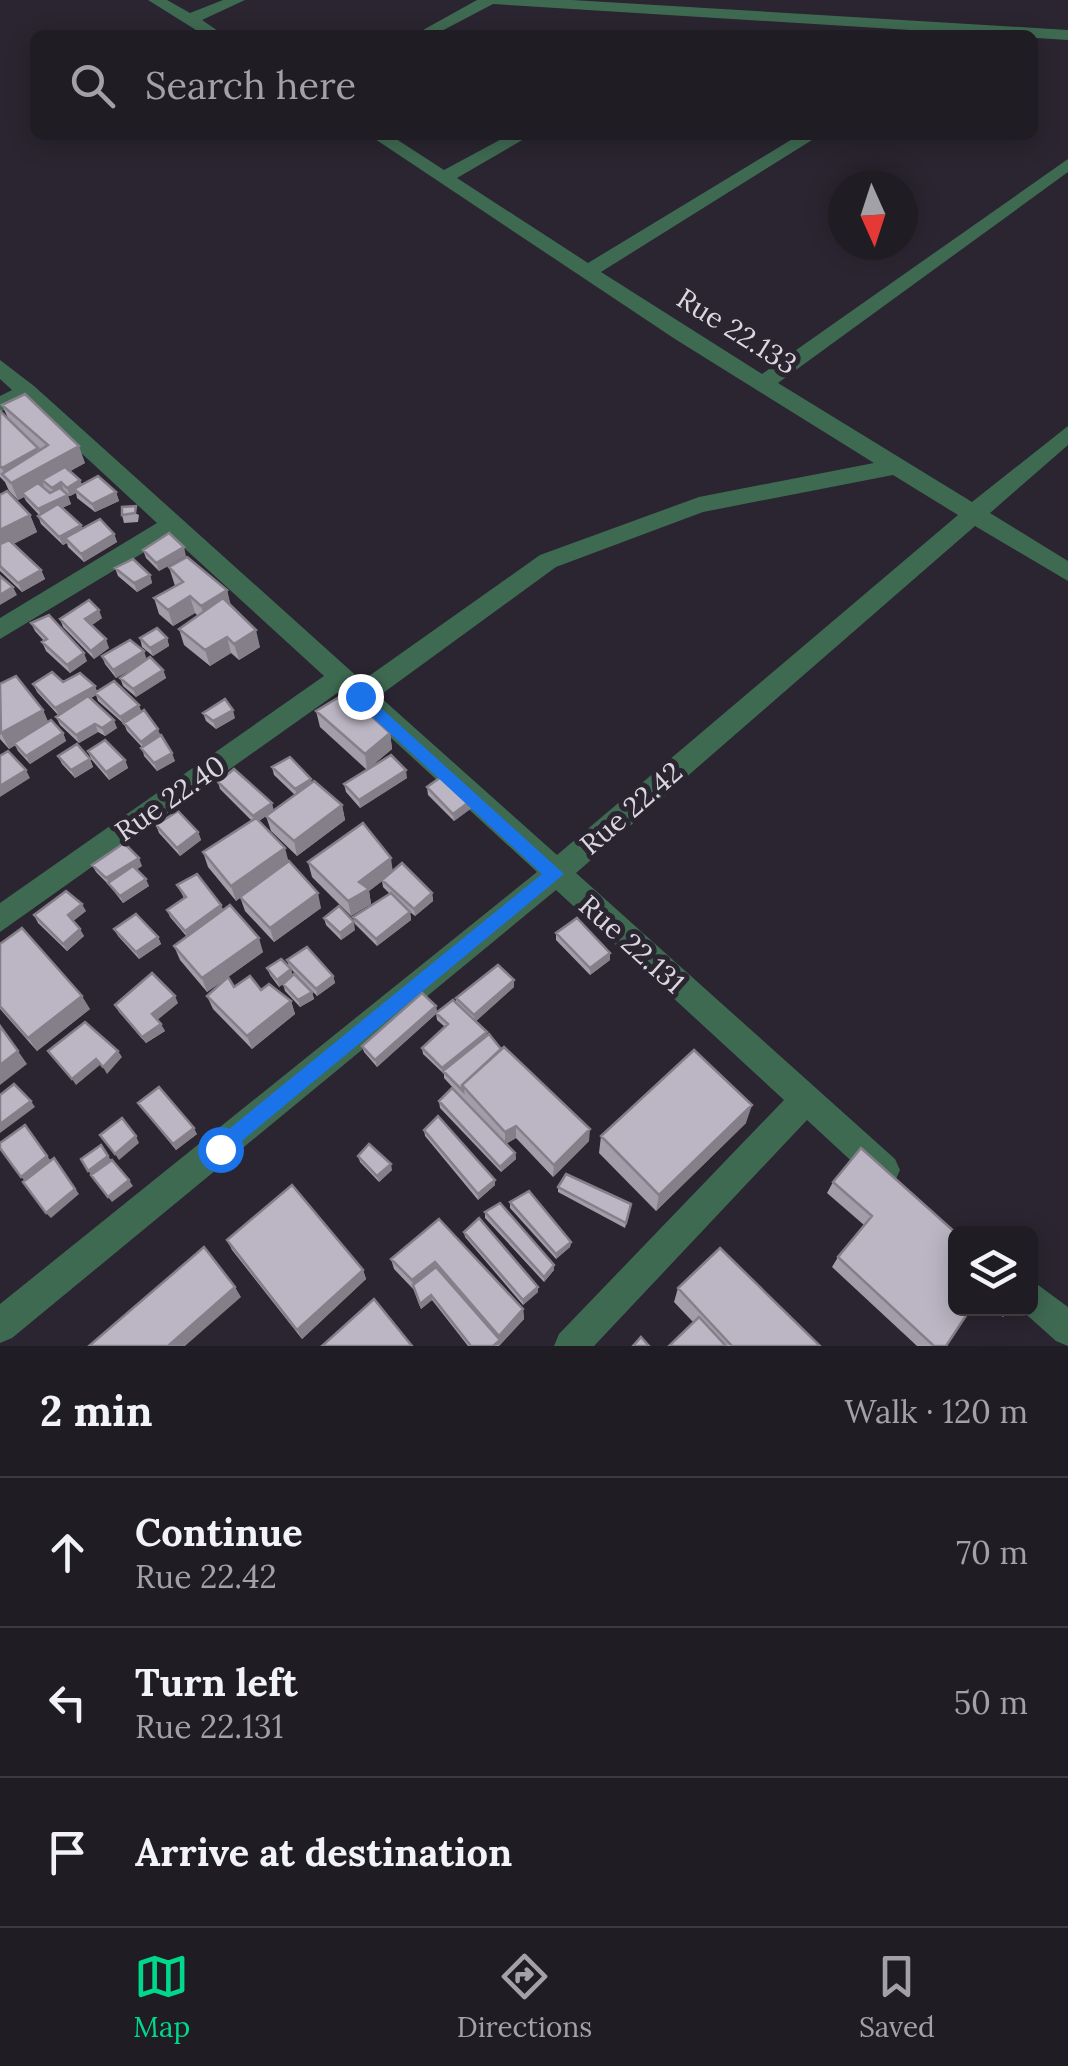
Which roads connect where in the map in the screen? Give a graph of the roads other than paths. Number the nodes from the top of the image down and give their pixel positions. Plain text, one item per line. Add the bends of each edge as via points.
1 (156, 0) edge
2 (237, 0) edge
3 (492, 0) edge
4 (736, 17) junction
5 (190, 19) junction
6 (208, 30) edge
7 (432, 30) edge
8 (712, 30) edge
9 (932, 30) edge
10 (1038, 34) edge
11 (1068, 35) edge
12 (386, 140) edge
13 (513, 140) edge
14 (802, 140) edge
15 (1068, 164) edge
16 (444, 178) junction
17 (589, 271) junction
18 (0, 367) edge
19 (764, 383) junction
20 (26, 391) junction
21 (0, 405) edge
22 (1068, 433) edge
23 (897, 466) junction
24 (974, 512) junction
25 (172, 524) junction
26 (1068, 572) edge
27 (0, 630) edge
28 (350, 687) junction
29 (555, 874) junction
30 (0, 919) edge
31 (804, 1101) junction
32 (902, 1185) edge
33 (1038, 1303) edge
34 (0, 1326) edge
35 (1068, 1328) edge
36 (571, 1346) edge

1 - 5 street
2 - 5 street
3 - 4 street
3 - 7 street
4 - 8 street
4 - 9 street
5 - 6 street
10 - 11 street
12 - 16 street, Rue 22.133
13 - 16 street
14 - 17 street
15 - 19 street
16 - 17 street, Rue 22.133
17 - 19 street, Rue 22.133
18 - 20 street, Rue 22.131
19 - 23 street, Rue 22.133
20 - 21 street
20 - 25 street, Rue 22.131
22 - 24 street, Rue 22.42
23 - 24 street, Rue 22.133
23 - 28 street, Rue 22.40 via 698,505 548,561
24 - 26 street, Rue 22.133
24 - 29 street, Rue 22.42
25 - 27 street
25 - 28 street, Rue 22.131
28 - 29 street, Rue 22.131
28 - 30 street, Rue 22.40
29 - 31 street, Rue 22.131
29 - 34 street, Rue 22.42
31 - 32 street, Rue 22.131
31 - 36 street
33 - 35 street

